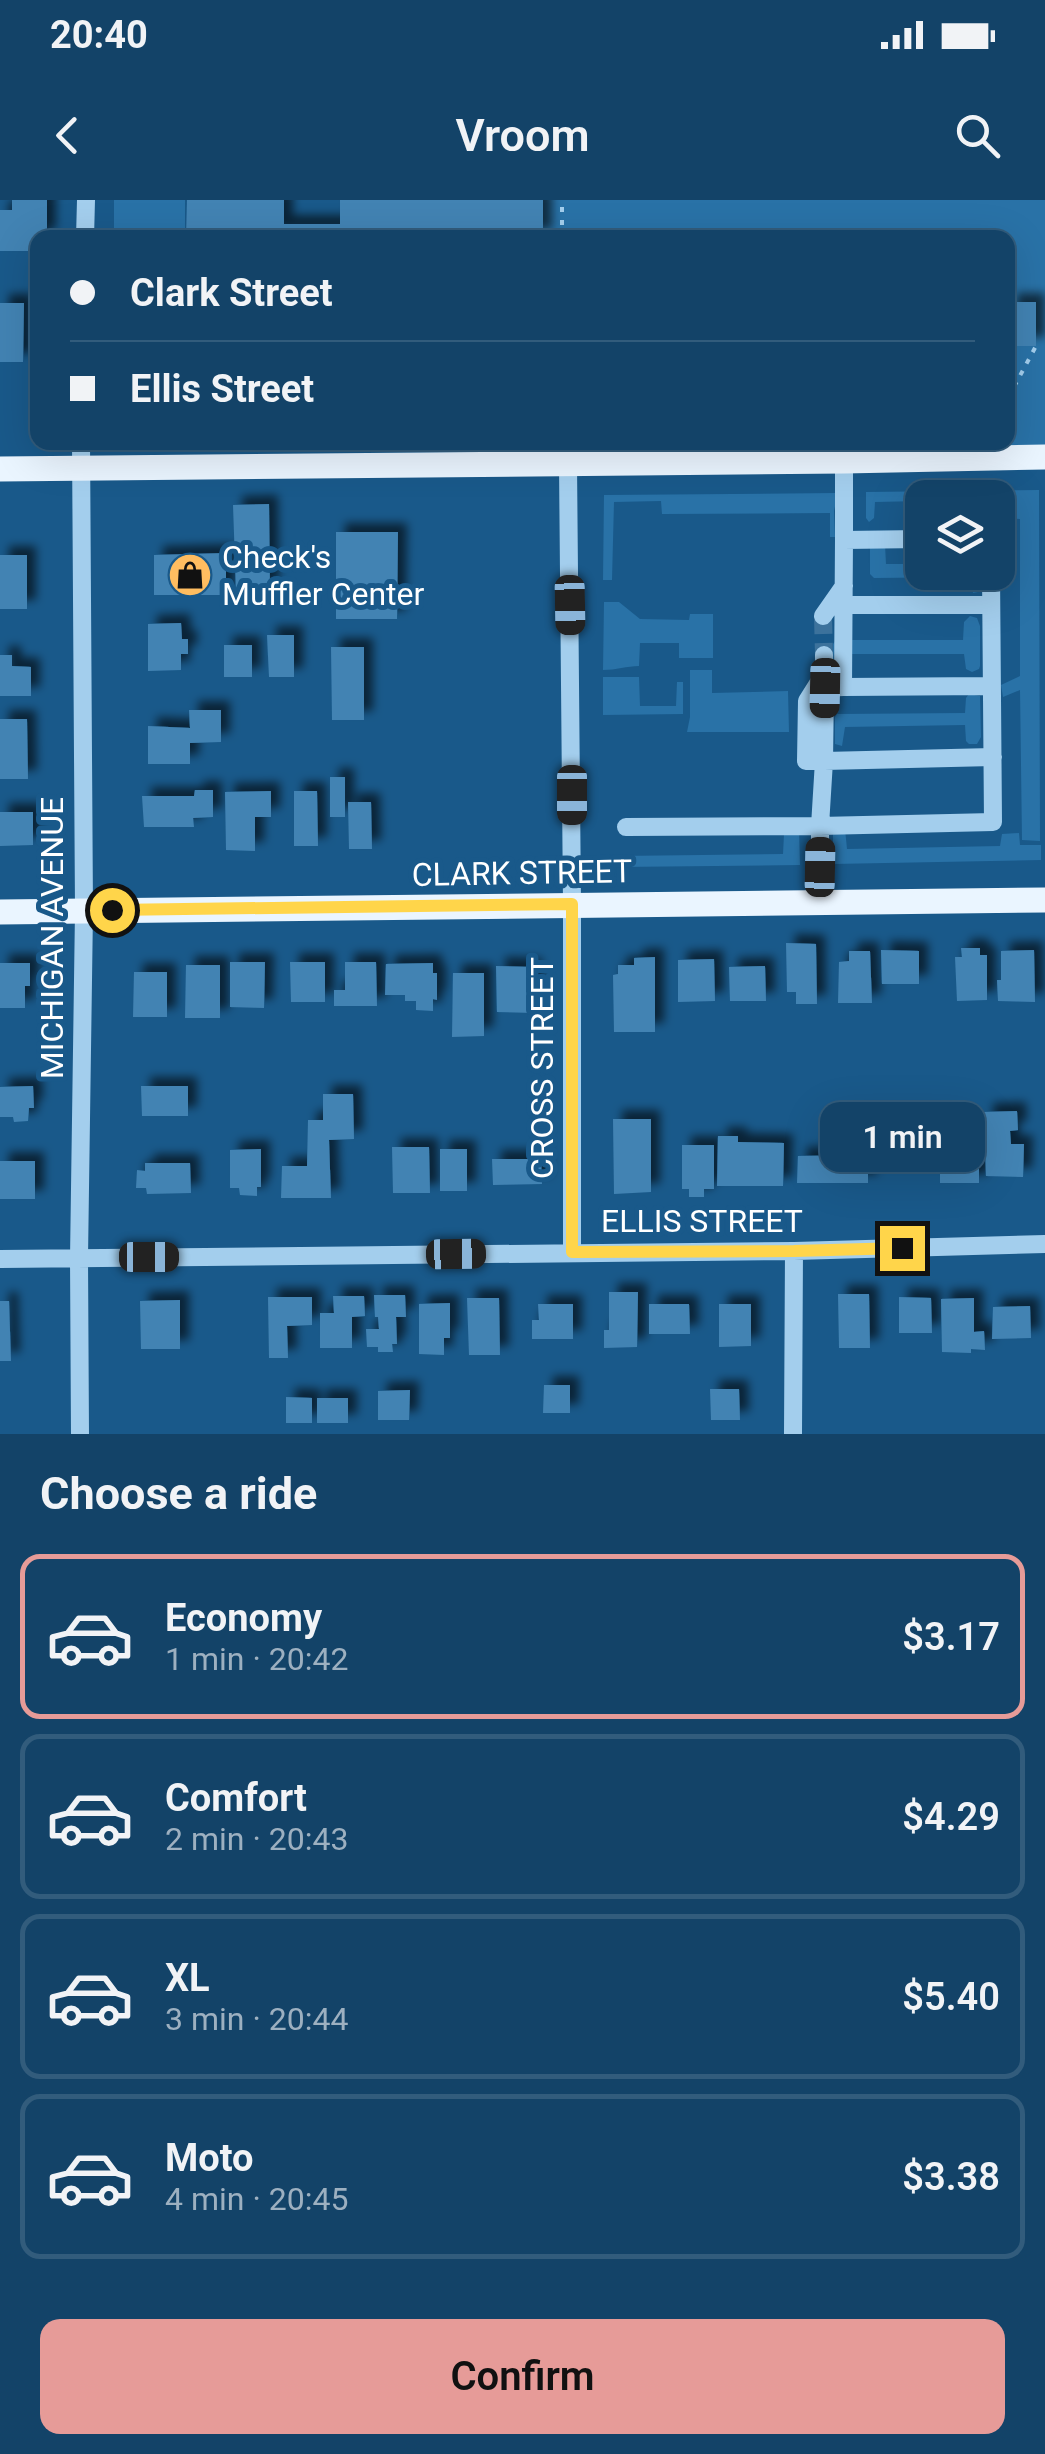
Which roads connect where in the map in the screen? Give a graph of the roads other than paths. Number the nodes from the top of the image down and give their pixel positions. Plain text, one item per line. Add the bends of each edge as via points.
1 (86, 200) edge
2 (85, 230) edge
3 (81, 455) edge
4 (1045, 457) edge
5 (844, 461) junction
6 (568, 464) junction
7 (0, 469) edge
8 (905, 539) edge
9 (844, 540) junction
10 (991, 590) edge
11 (844, 596) junction
12 (991, 605) junction
13 (823, 616) dead end
14 (824, 655) tunnel mouth
15 (990, 686) junction
16 (843, 687) junction
17 (993, 756) junction
18 (824, 761) junction
19 (820, 826) junction
20 (626, 827) dead end
21 (1045, 900) edge
22 (820, 902) junction
23 (572, 904) junction
24 (84, 911) junction
25 (0, 912) edge
26 (1045, 1244) edge
27 (794, 1251) junction
28 (572, 1252) junction
29 (79, 1258) junction
30 (0, 1259) edge
31 (80, 1434) edge
32 (793, 1434) edge

1 - 2 street
3 - 6 main road
3 - 7 main road
3 - 24 street, MICHIGAN AVENUE
4 - 5 main road
5 - 6 main road
5 - 9 street
6 - 23 street, CROSS STREET
8 - 9 street
9 - 11 street
10 - 12 street
11 - 12 street
11 - 13 street
11 - 16 street
12 - 15 street
14 - 18 street via 824,674 807,701 806,760
15 - 16 street
15 - 17 street
16 - 18 street via 825,688
17 - 18 street
17 - 19 street via 993,822
18 - 19 street
19 - 20 street
19 - 22 street
21 - 22 main road, CLARK STREET
22 - 23 main road, CLARK STREET
23 - 24 main road, CLARK STREET
23 - 28 street, CROSS STREET
24 - 25 main road, CLARK STREET
24 - 29 street, MICHIGAN AVENUE
26 - 27 street, ELLIS STREET
27 - 28 street, ELLIS STREET
27 - 32 street
28 - 29 street, ELLIS STREET
29 - 30 street, ELLIS STREET
29 - 31 street, MICHIGAN AVENUE

